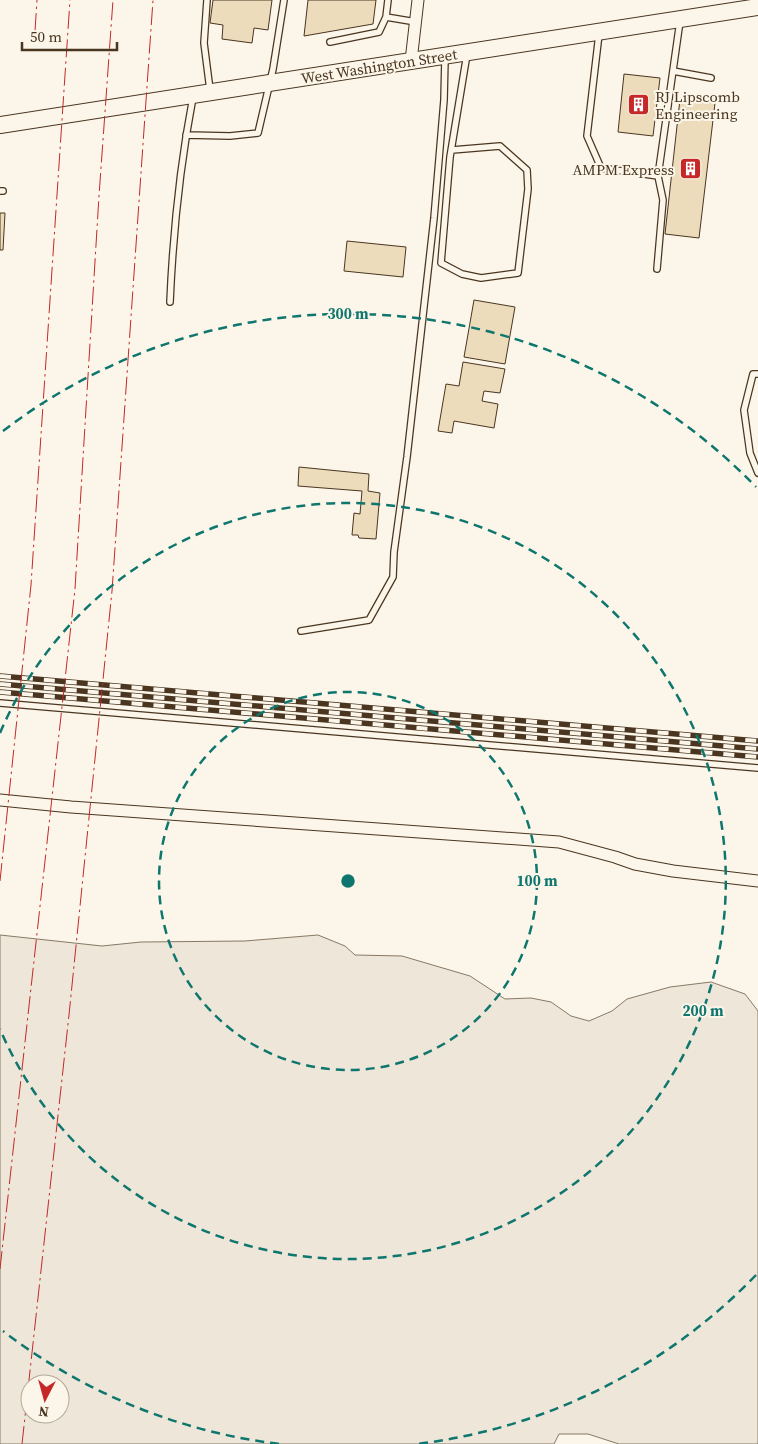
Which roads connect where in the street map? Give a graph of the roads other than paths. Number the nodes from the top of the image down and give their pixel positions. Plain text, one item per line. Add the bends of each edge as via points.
1 (207, 0) edge
2 (284, 0) edge
3 (388, 0) edge
4 (418, 0) edge
5 (758, 7) edge
6 (386, 18) junction
7 (680, 19) junction
8 (416, 22) junction
9 (599, 32) junction
10 (330, 42) dead end
11 (468, 52) junction
12 (445, 56) junction
13 (411, 61) junction
14 (673, 71) junction
15 (711, 78) dead end
16 (269, 83) junction
17 (210, 92) junction
18 (193, 95) junction
19 (0, 124) edge
20 (186, 135) junction
21 (452, 150) junction
22 (658, 176) junction
23 (657, 269) dead end
24 (170, 302) dead end
25 (758, 374) edge
26 (758, 472) edge
27 (300, 631) dead end
28 (0, 703) edge
29 (758, 768) edge
30 (0, 800) edge
31 (758, 881) edge

1 - 17 lane via 204,43
2 - 16 lane
3 - 6 lane
4 - 8 street
5 - 7 main road, West Washington Street
6 - 8 lane
6 - 10 lane via 379,32
7 - 9 main road, West Washington Street
7 - 14 lane
8 - 13 street
9 - 11 main road, West Washington Street
9 - 22 lane via 587,136 601,168
11 - 12 main road, West Washington Street
11 - 21 lane
12 - 13 main road, West Washington Street
12 - 27 lane via 434,218 394,552 394,577 369,620
13 - 16 main road, West Washington Street
14 - 15 lane
14 - 22 lane
16 - 17 main road, West Washington Street
16 - 20 lane via 258,133
17 - 18 main road, West Washington Street
18 - 19 main road, West Washington Street
18 - 20 lane
20 - 24 lane via 173,242
21 - 21 lane via 441,263 462,274 481,278 518,273 528,170 500,146
22 - 23 lane via 663,200
25 - 26 lane via 753,374 744,410 750,454
28 - 29 lane
30 - 31 street via 559,842 673,872

